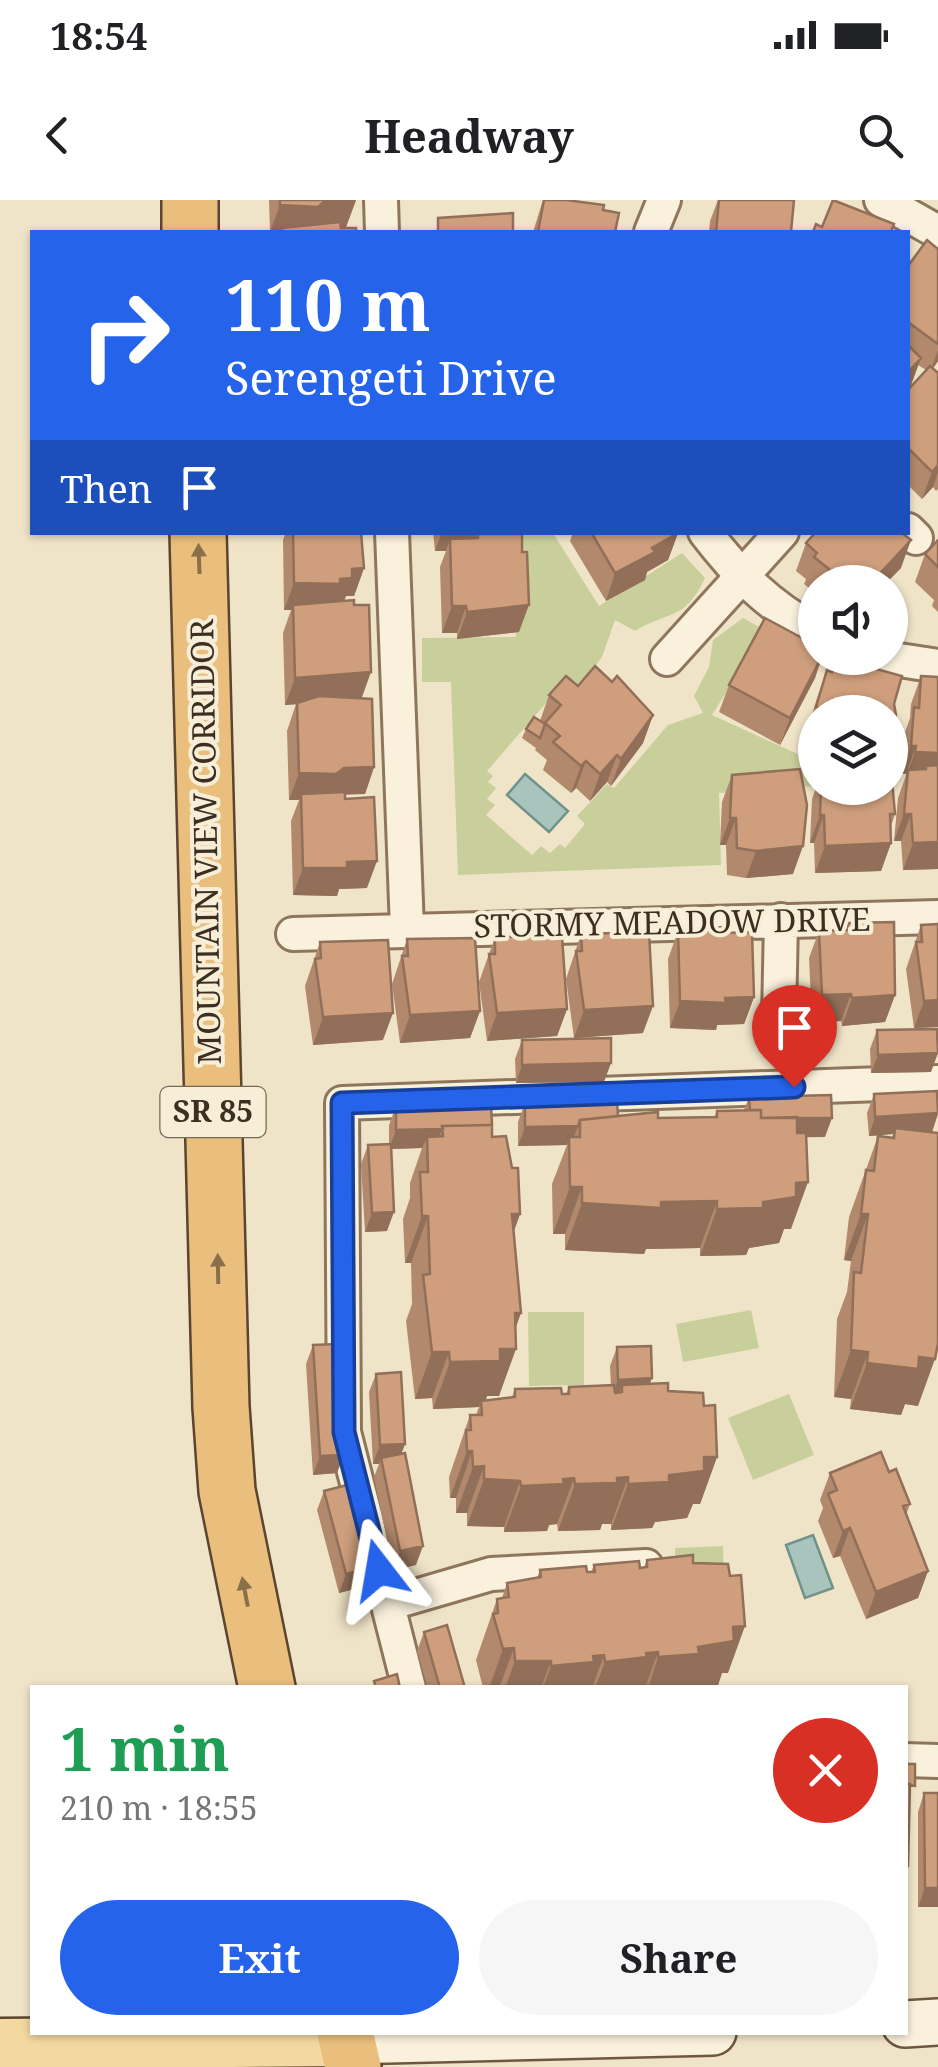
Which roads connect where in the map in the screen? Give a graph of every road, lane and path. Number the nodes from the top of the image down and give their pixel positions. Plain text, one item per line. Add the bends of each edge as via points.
1 (190, 200) edge
2 (381, 200) edge
3 (664, 200) edge
4 (881, 200) edge
5 (190, 230) edge
6 (382, 230) edge
7 (652, 230) edge
8 (938, 232) edge
9 (198, 535) edge
10 (392, 535) edge
11 (707, 535) edge
12 (779, 535) edge
13 (740, 578) junction
14 (798, 622) edge
15 (667, 659) dead end
16 (908, 661) edge
17 (938, 666) edge
18 (938, 917) edge
19 (782, 920) junction
20 (407, 929) junction
21 (294, 934) dead end
22 (779, 1019) dead end
23 (938, 1082) edge
24 (646, 1566) edge
25 (388, 1604) junction
26 (265, 1685) edge
27 (408, 1685) edge
28 (908, 1760) edge
29 (938, 1761) edge
30 (938, 2022) edge
31 (908, 2024) edge
32 (641, 2035) edge
33 (0, 2044) edge
34 (348, 2047) edge

1 - 5 highway
2 - 6 street
3 - 7 street
4 - 8 street
26 -> 9 highway, MOUNTAIN VIEW CORRIDOR / SR 85 via 227,1491 222,1424
10 - 20 street
11 - 13 street
12 - 13 street
13 - 14 street
13 - 15 street
16 - 17 street
18 - 19 street, STORMY MEADOW DRIVE
19 - 20 street, STORMY MEADOW DRIVE
19 - 22 street
20 - 21 street, STORMY MEADOW DRIVE
23 - 25 street via 342,1103 344,1432
24 - 25 street via 491,1574
25 - 27 street
28 - 29 street
30 - 31 main road
32 - 34 main road
33 - 34 main road

